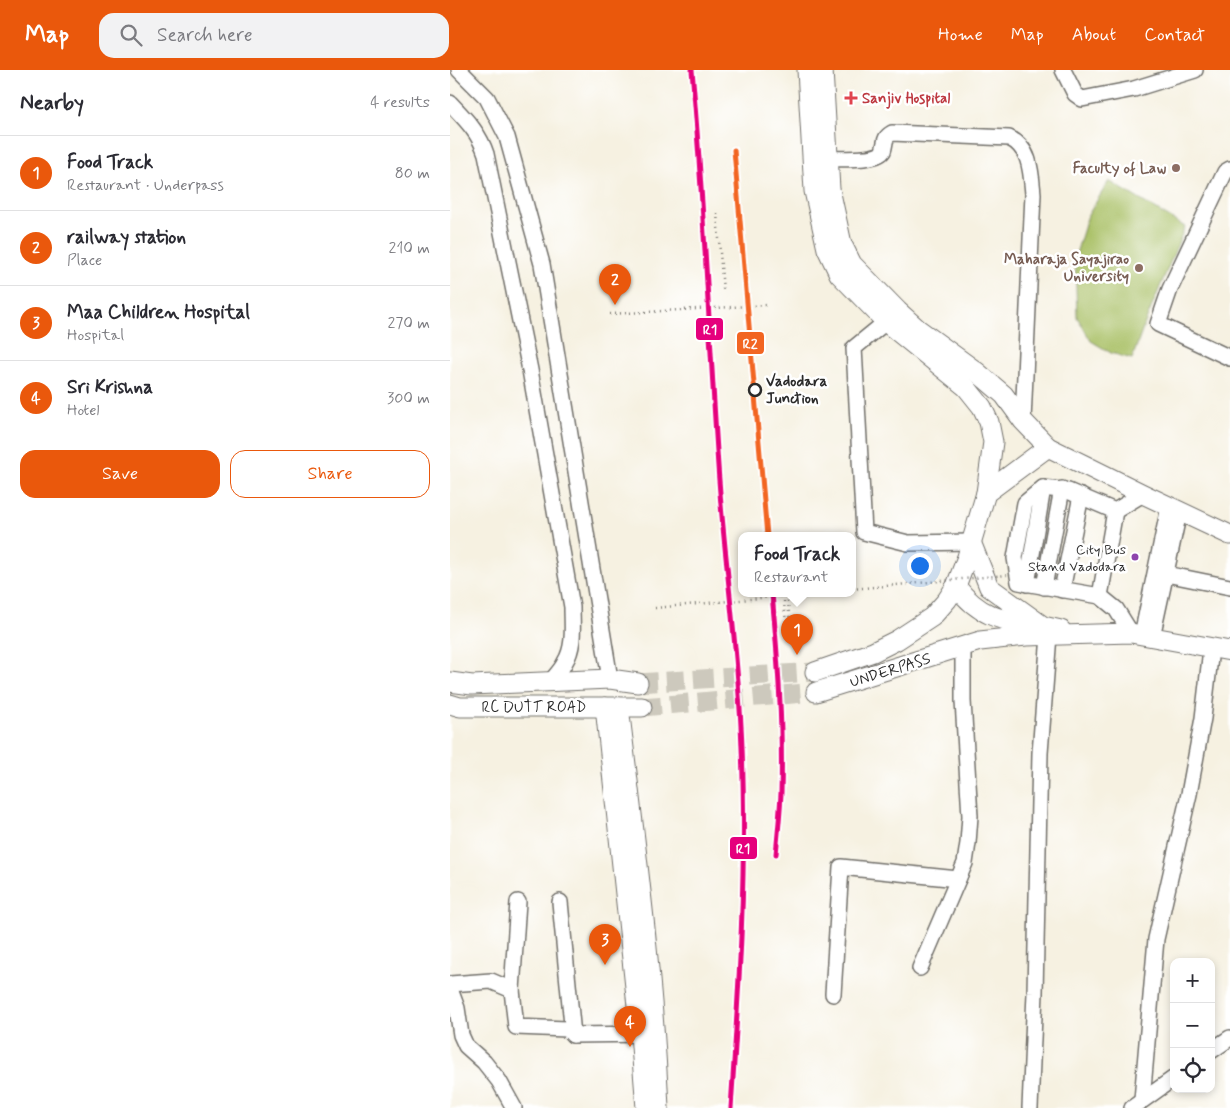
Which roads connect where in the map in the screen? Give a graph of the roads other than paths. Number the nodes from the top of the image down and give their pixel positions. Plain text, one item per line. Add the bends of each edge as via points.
1 (459, 70) edge
2 (807, 70) edge
3 (823, 70) edge
4 (1063, 70) edge
5 (1195, 70) edge
6 (450, 103) edge
7 (828, 159) junction
8 (1228, 172) edge
9 (892, 317) junction
10 (1230, 358) edge
11 (1023, 421) junction
12 (1048, 447) junction
13 (1062, 489) junction
14 (986, 493) junction
15 (1143, 494) junction
16 (1081, 496) junction
17 (1174, 509) junction
18 (1115, 511) junction
19 (1230, 535) edge
20 (971, 542) junction
21 (1166, 574) junction
22 (956, 586) junction
23 (1044, 587) junction
24 (1230, 587) edge
25 (1062, 590) junction
26 (1100, 596) junction
27 (1046, 631) junction
28 (1142, 635) junction
29 (963, 647) junction
30 (1221, 650) edge
31 (815, 672) tunnel mouth
32 (610, 679) junction
33 (551, 681) junction
34 (450, 682) edge
35 (638, 683) tunnel mouth
36 (816, 692) tunnel mouth
37 (450, 704) edge
38 (612, 707) junction
39 (642, 707) tunnel mouth
40 (958, 879) junction
41 (518, 902) dead end
42 (560, 902) dead end
43 (920, 968) dead end
44 (450, 984) edge
45 (450, 989) edge
46 (512, 990) junction
47 (833, 994) dead end
48 (648, 1034) junction
49 (573, 1035) junction
50 (1230, 1038) edge
51 (1215, 1049) edge
52 (1170, 1081) edge
53 (1137, 1105) edge
54 (514, 1108) edge
55 (646, 1108) edge
56 (659, 1108) edge
57 (1030, 1108) edge

1 - 32 street via 487,98 507,137 542,264
2 - 9 main road via 814,191 827,249 839,274
3 - 7 main road
4 - 5 street via 1075,94 1082,99 1134,90
6 - 33 street via 475,130 486,154 530,370 572,607 570,650 566,662
7 - 9 main road via 830,189 842,244 852,264
7 - 11 street via 879,156 884,141 892,133 1009,138 1024,150 1033,194
8 - 10 street via 1170,290 1158,324
9 - 11 main road via 918,329 977,372 1004,395
9 - 14 main road, UNDERPASS via 966,387 982,407 993,442
9 - 20 street via 854,348 864,532 908,543
11 - 12 main road
12 - 14 main road
12 - 15 main road
13 - 16 street
13 - 23 street
13 - 23 street via 1043,488 1025,503 1020,530 1016,558 1019,582
14 - 20 main road, UNDERPASS
15 - 17 main road
15 - 18 street
16 - 18 street
16 - 25 street
17 - 19 main road
17 - 21 street
17 - 28 street
18 - 26 street
20 - 22 main road, UNDERPASS
20 - 27 main road via 989,587
21 - 24 street
21 - 28 street
22 - 27 main road via 981,611
22 - 31 main road, UNDERPASS via 932,616 897,640
23 - 25 street
25 - 26 street
26 - 28 street
27 - 28 main road
27 - 29 main road, UNDERPASS via 980,641
27 - 57 street
28 - 30 main road
29 - 36 main road, UNDERPASS
29 - 40 street via 970,816 965,863
30 - 53 street via 1203,718 1156,938
32 - 33 main road, RC DUTT ROAD
32 - 35 main road
33 - 34 main road, RC DUTT ROAD
37 - 38 main road, RC DUTT ROAD
38 - 39 main road
38 - 48 main road
40 - 43 street
40 - 47 street via 840,867
41 - 46 street
42 - 49 street
44 - 46 street via 491,981
45 - 54 street via 466,1046 499,1080
46 - 49 street via 516,1027 567,1029
48 - 49 street
48 - 55 main road
48 - 56 main road
50 - 51 street
52 - 53 street

